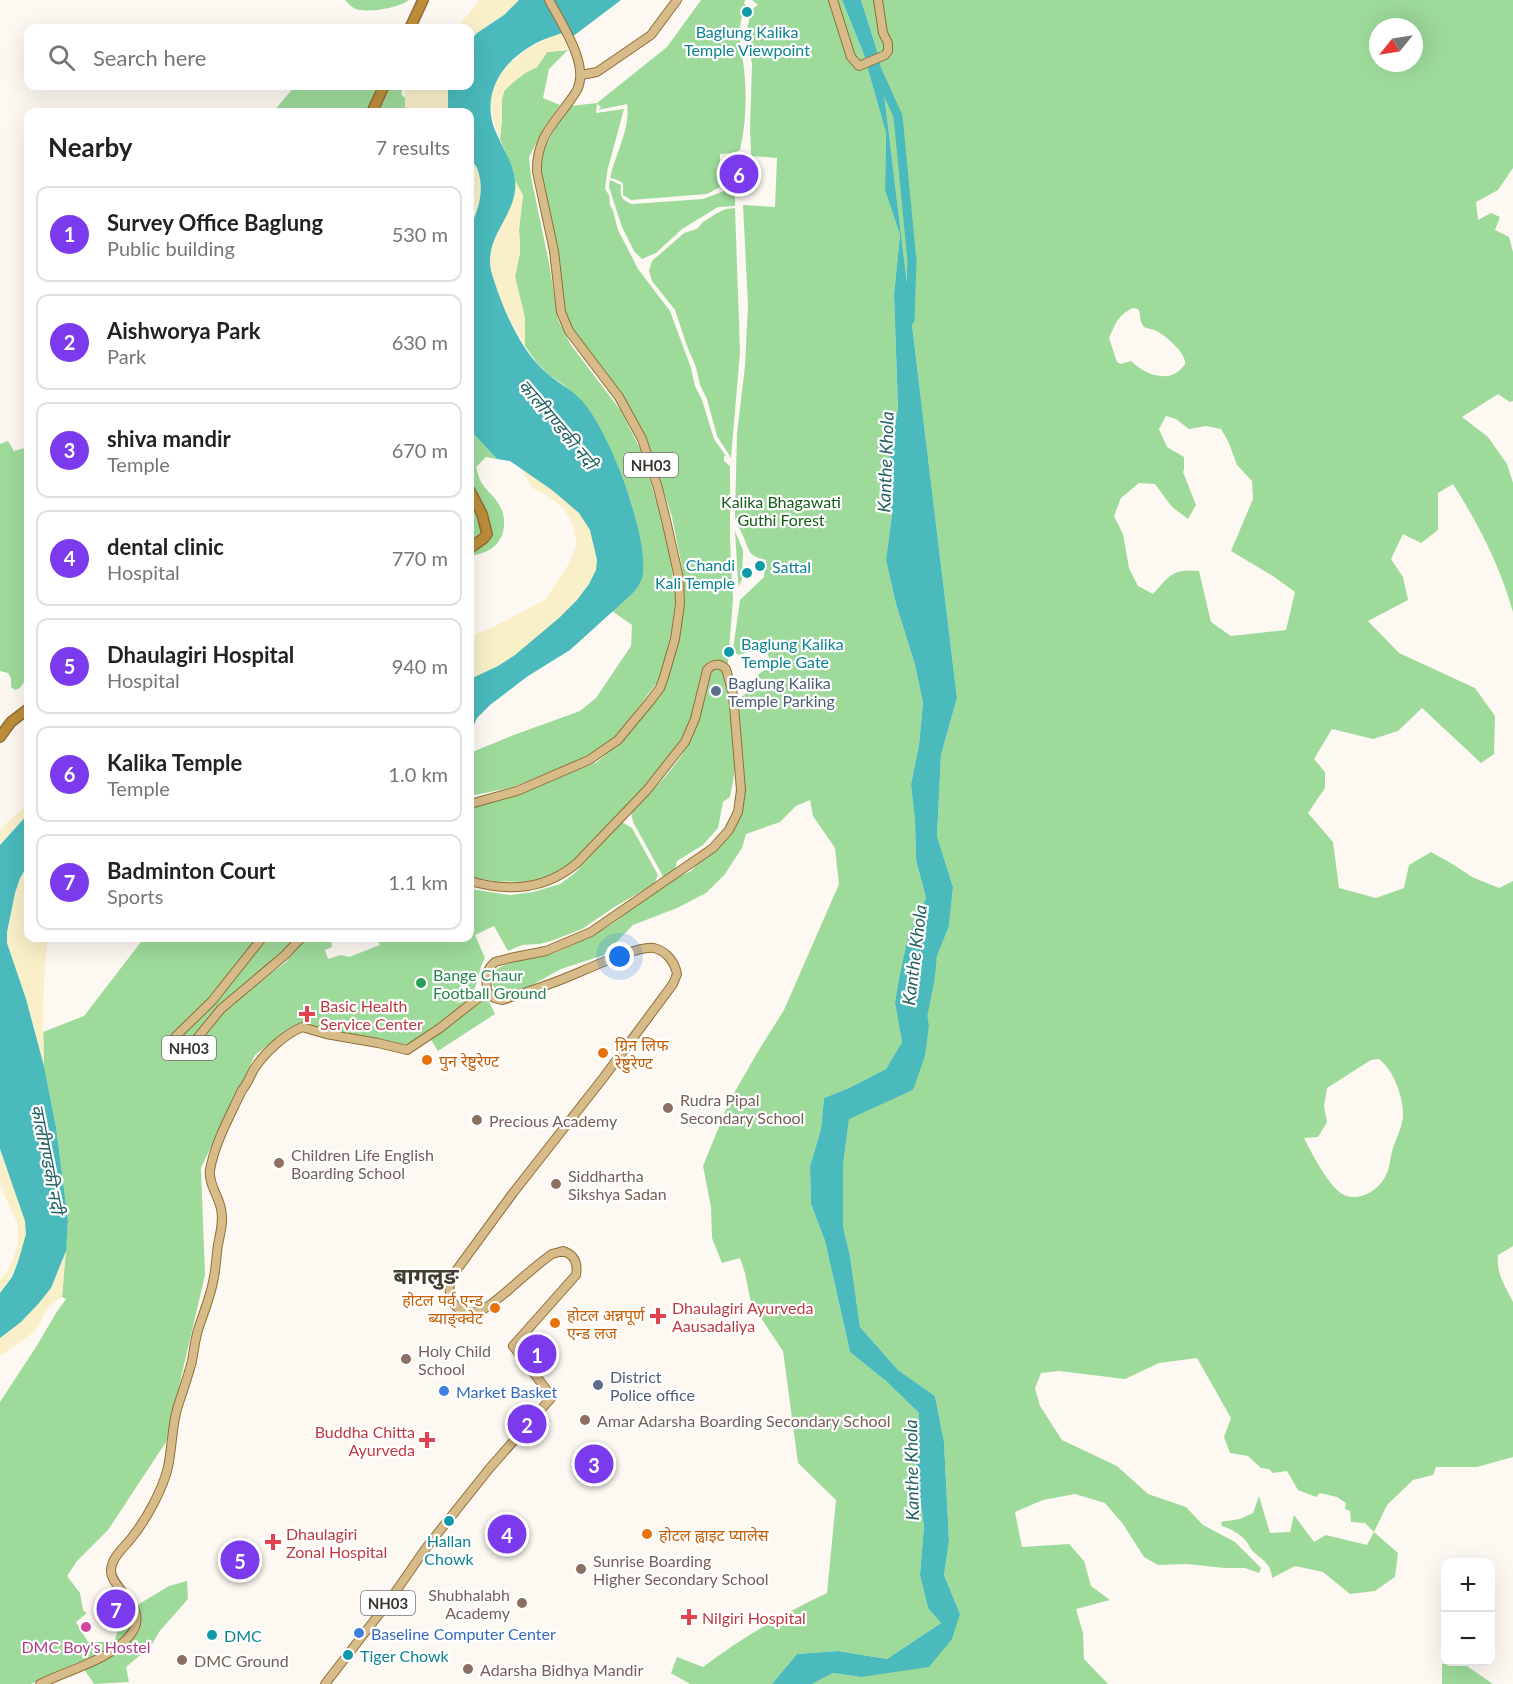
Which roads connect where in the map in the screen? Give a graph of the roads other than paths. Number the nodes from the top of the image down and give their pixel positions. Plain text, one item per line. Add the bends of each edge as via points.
1 (423, 0) edge
2 (549, 0) edge
3 (677, 0) edge
4 (833, 0) edge
5 (878, 0) edge
6 (412, 24) edge
7 (581, 75) junction
8 (382, 90) edge
9 (374, 108) edge
10 (474, 499) edge
11 (474, 545) edge
12 (24, 712) edge
13 (0, 737) edge
14 (474, 803) edge
15 (474, 882) edge
16 (259, 942) edge
17 (297, 942) edge
18 (487, 992) junction
19 (40, 1684) edge
20 (325, 1684) edge

1 - 6 highway
2 - 7 main road via 574,48
3 - 7 main road via 651,35 597,72
4 - 5 main road via 851,57 859,66 888,51
7 - 14 main road, NH03 via 577,90 541,142 537,172 565,323 629,414 658,488 679,578 675,639 660,688 618,740 589,760 517,791
8 - 9 highway
10 - 11 highway via 487,534
12 - 13 highway
15 - 18 main road via 509,887 535,885 555,879 577,863 647,790 685,742 707,670 716,665 726,669 733,694 741,790 738,812 729,830 713,848 591,932 546,951 495,962 486,974
16 - 17 main road, NH03 via 212,1001 176,1036 173,1042 177,1049 189,1048 221,1009
18 - 19 main road via 407,1050 302,1027 288,1033 253,1071 218,1141 210,1172 222,1224 213,1282 177,1411 166,1473 145,1518 111,1569 134,1611 135,1628 112,1650
18 - 20 main road, NH03 via 502,1000 647,948 662,951 677,972 673,984 450,1279 449,1291 455,1306 478,1312 552,1254 563,1251 573,1256 576,1275 513,1346 552,1397 503,1451 426,1548

